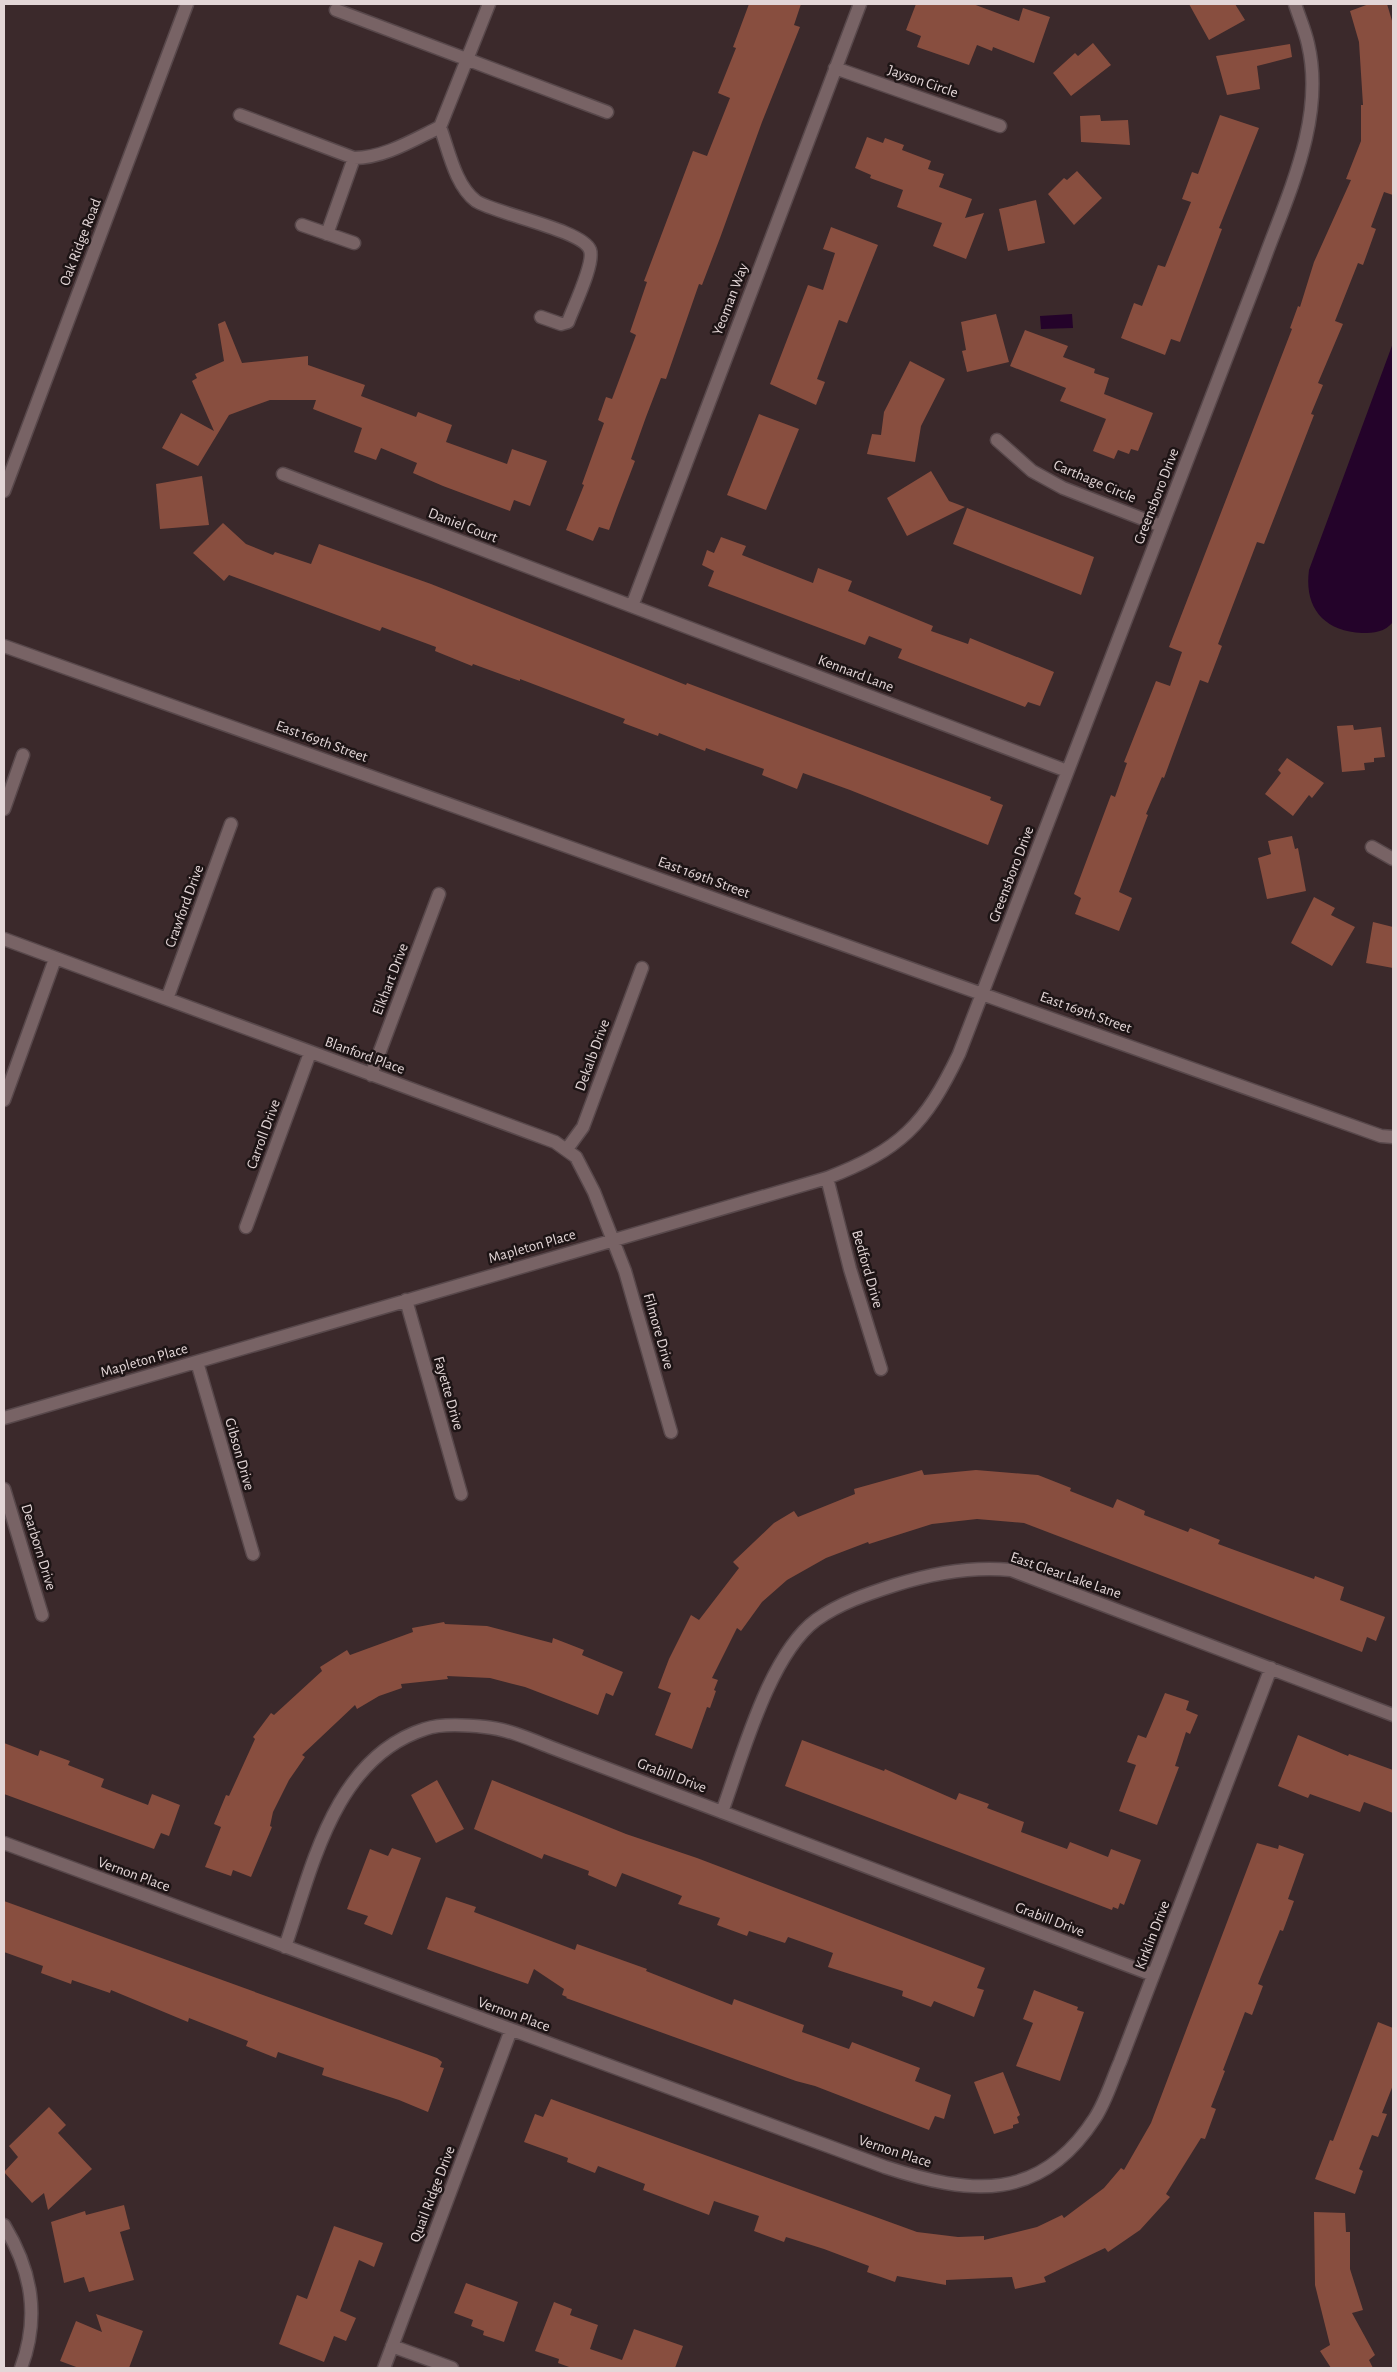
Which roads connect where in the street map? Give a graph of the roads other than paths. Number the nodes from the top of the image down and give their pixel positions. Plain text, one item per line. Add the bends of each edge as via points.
1 (187, 4) edge
2 (488, 4) edge
3 (860, 4) edge
4 (1295, 4) edge
5 (336, 10) dead end
6 (467, 58) junction
7 (835, 68) junction
8 (607, 112) dead end
9 (240, 115) dead end
10 (1000, 126) dead end
11 (440, 127) junction
12 (354, 158) junction
13 (302, 226) dead end
14 (328, 234) junction
15 (354, 243) dead end
16 (541, 317) dead end
17 (997, 440) dead end
18 (283, 474) dead end
19 (4, 491) edge
20 (1161, 526) junction
21 (632, 606) junction
22 (4, 646) edge
23 (23, 756) dead end
24 (1068, 771) junction
25 (4, 809) edge
26 (231, 824) dead end
27 (1372, 847) dead end
28 (1393, 859) edge
29 (439, 894) dead end
30 (4, 939) edge
31 (55, 959) junction
32 (642, 968) dead end
33 (982, 993) junction
34 (167, 1000) junction
35 (310, 1053) junction
36 (371, 1075) junction
37 (4, 1100) edge
38 (1393, 1137) edge
39 (567, 1150) junction
40 (827, 1178) junction
41 (246, 1227) dead end
42 (613, 1240) junction
43 (406, 1300) junction
44 (196, 1362) junction
45 (880, 1369) dead end
46 (4, 1418) edge
47 (671, 1432) dead end
48 (4, 1488) edge
49 (461, 1494) dead end
50 (253, 1554) dead end
51 (42, 1615) dead end
52 (1271, 1668) junction
53 (1393, 1715) edge
54 (722, 1812) junction
55 (4, 1843) edge
56 (285, 1947) junction
57 (1153, 1975) junction
58 (511, 2030) junction
59 (1019, 2180) joint
60 (4, 2225) edge
61 (392, 2346) junction
62 (21, 2368) edge
63 (384, 2368) edge
64 (452, 2368) edge

1 - 19 street, Oak Ridge Road
2 - 6 street
3 - 7 street, Yeoman Way
4 - 20 street, Greensboro Drive via 1308,44 1312,82 1311,114 1301,155
5 - 6 street
6 - 8 street
6 - 11 street
7 - 10 street, Jayson Circle
7 - 21 street, Yeoman Way
9 - 12 street
11 - 12 street via 397,148 368,158
11 - 16 street via 462,186 477,201 540,223 585,243 590,250 590,262 568,322 561,324
12 - 14 street
13 - 14 street
14 - 15 street
17 - 20 street, Carthage Circle via 1032,471 1063,488
18 - 21 street, Daniel Court
20 - 24 street, Greensboro Drive
21 - 24 street, Kennard Lane
22 - 33 street, East 169th Street
23 - 25 street
24 - 33 street, Greensboro Drive
26 - 34 street, Crawford Drive
27 - 28 street
29 - 36 street, Elkhart Drive
30 - 31 street, Blanford Place
31 - 34 street, Blanford Place
31 - 37 street
32 - 39 street, Dekalb Drive via 583,1127
33 - 38 street, East 169th Street via 1382,1136
33 - 40 street, Mapleton Place via 959,1054 930,1108 904,1137 881,1154
34 - 35 street, Blanford Place
35 - 36 street, Blanford Place
35 - 41 street, Carroll Drive
36 - 39 street, Blanford Place via 555,1142
39 - 42 street, Blanford Place via 580,1164
40 - 42 street, Mapleton Place
40 - 45 street, Bedford Drive
42 - 43 street, Mapleton Place
42 - 47 street, Filmore Drive via 625,1271
43 - 44 street, Mapleton Place
43 - 49 street, Fayette Drive
44 - 46 street, Mapleton Place
44 - 50 street, Gibson Drive
48 - 51 street, Dearborn Drive
52 - 53 street, East Clear Lake Lane
52 - 54 street, East Clear Lake Lane via 1011,1570 966,1569 903,1583 839,1606 815,1621 793,1642 765,1695
52 - 57 street, Kirklin Drive
54 - 56 street, Grabill Drive via 500,1729 447,1726 425,1729 389,1748 370,1763 348,1788 320,1845
54 - 57 street, Grabill Drive
55 - 56 street, Vernon Place
56 - 58 street, Vernon Place
57 - 59 street, Kirklin Drive via 1096,2116 1079,2140 1059,2159 1038,2174
58 - 59 street, Vernon Place via 925,2180 982,2187
58 - 61 street, Quail Ridge Drive
60 - 62 street via 24,2264 32,2290 30,2334
61 - 63 street, Quail Ridge Drive
61 - 64 street

